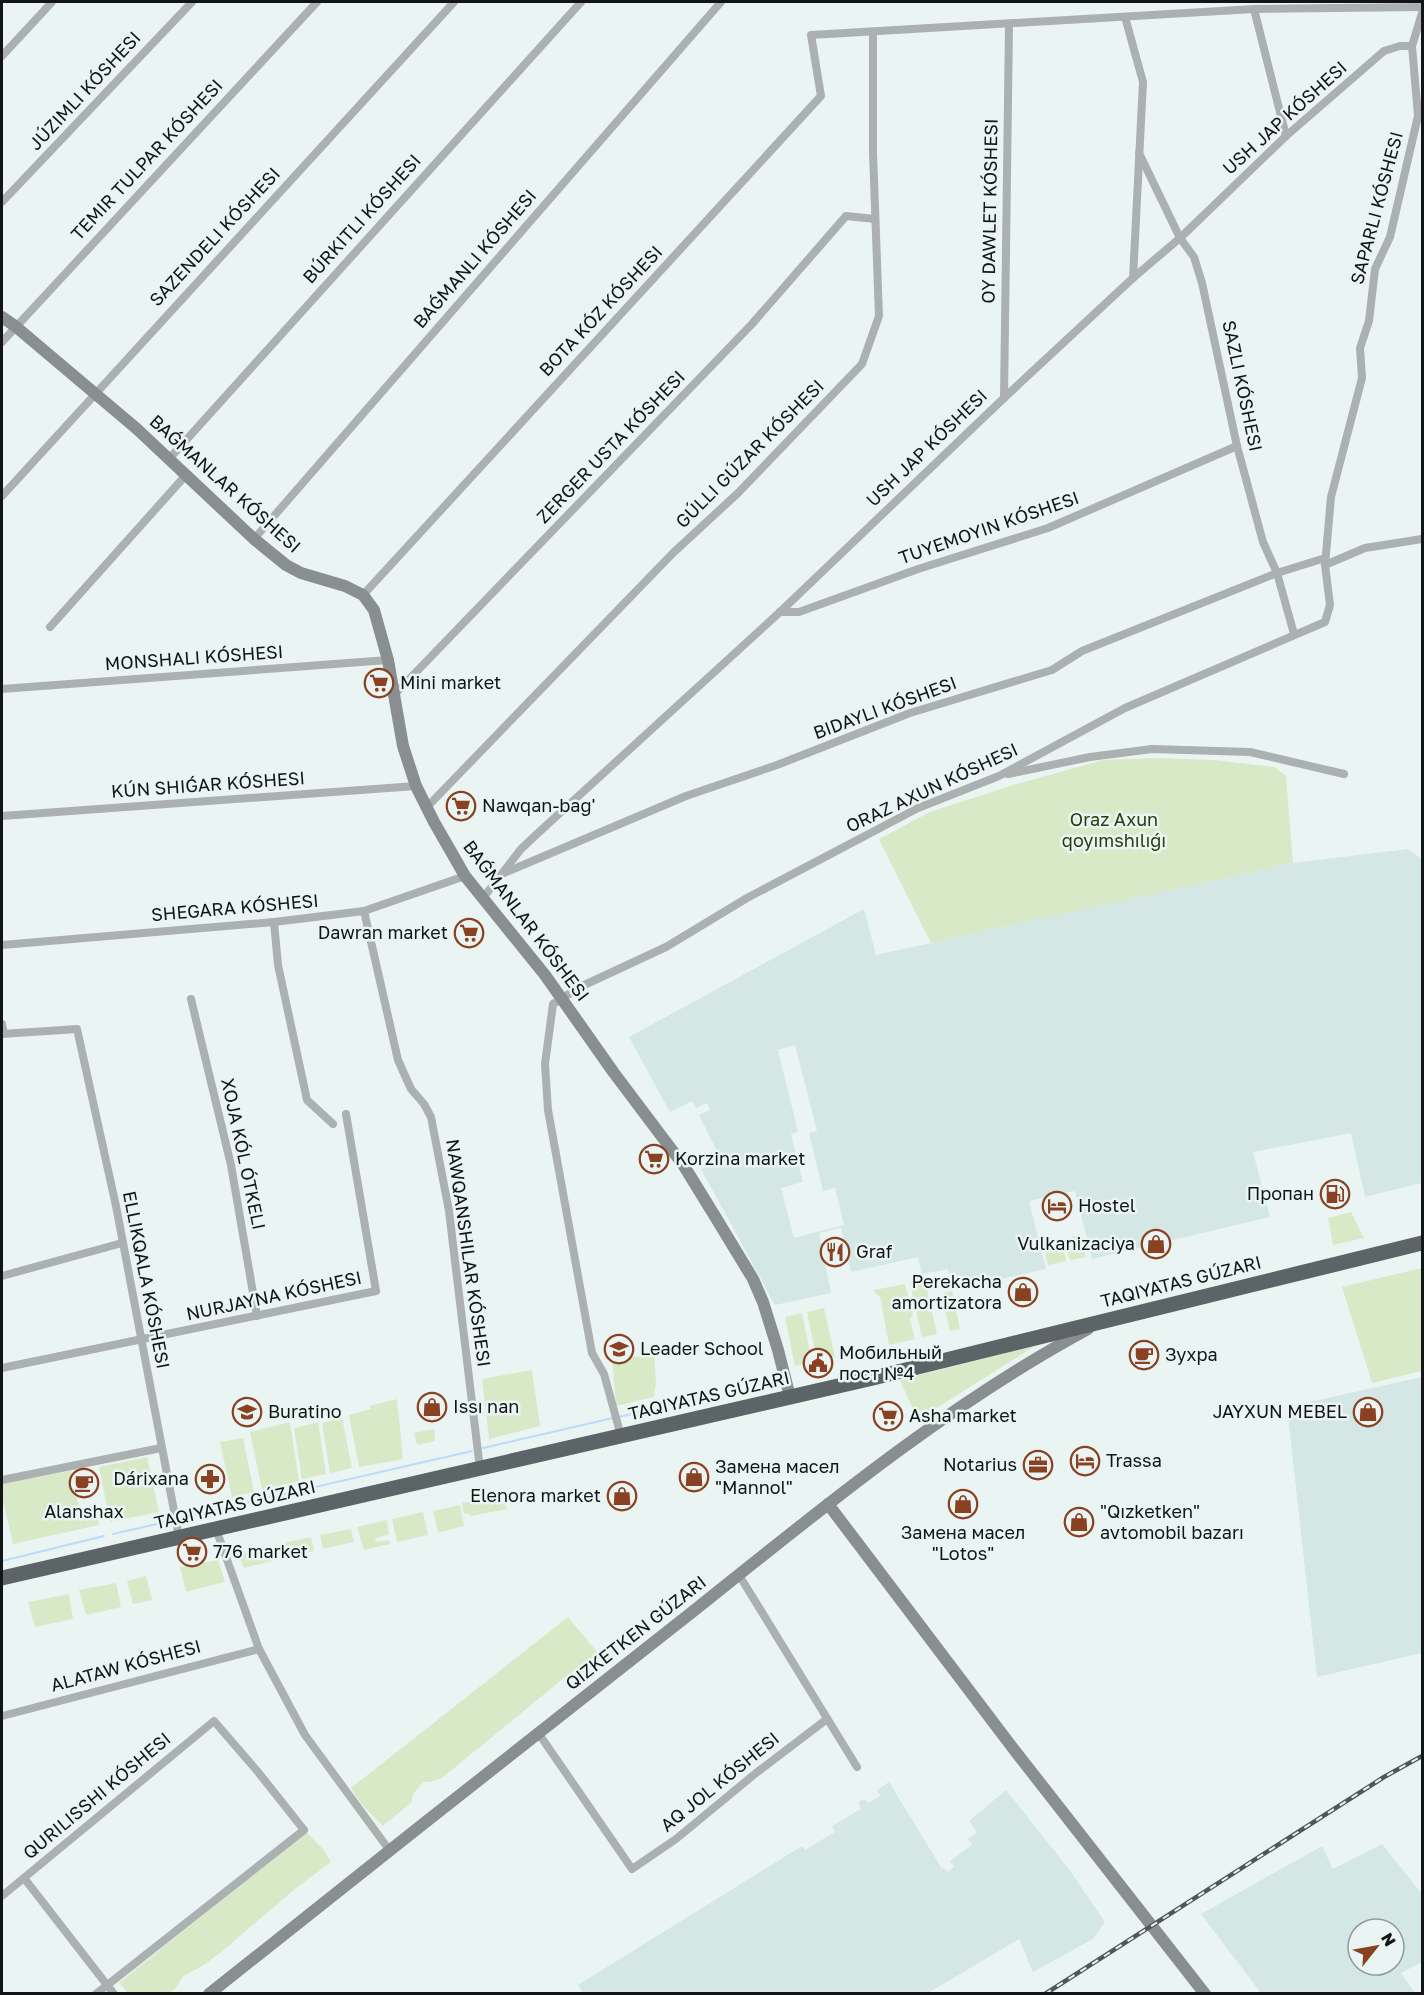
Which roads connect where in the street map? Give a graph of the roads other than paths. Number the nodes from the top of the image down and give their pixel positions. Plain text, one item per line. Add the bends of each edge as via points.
1 (52, 2) edge
2 (192, 2) edge
3 (317, 2) edge
4 (454, 2) edge
5 (581, 2) edge
6 (721, 2) edge
7 (1422, 7) edge
8 (1254, 9) junction
9 (1422, 14) edge
10 (1125, 17) junction
11 (1009, 25) junction
12 (873, 32) junction
13 (1412, 46) junction
14 (2, 56) edge
15 (1286, 136) junction
16 (1139, 153) junction
17 (2, 202) edge
18 (875, 219) junction
19 (1180, 238) junction
20 (1134, 278) junction
21 (2, 317) edge
22 (15, 326) junction
23 (2, 342) edge
24 (94, 393) junction
25 (1004, 398) junction
26 (1238, 446) junction
27 (169, 459) junction
28 (186, 475) junction
29 (2, 496) edge
30 (254, 539) junction
31 (1422, 539) edge
32 (1325, 561) junction
33 (1276, 573) junction
34 (363, 595) junction
35 (780, 612) junction
36 (50, 627) dead end
37 (1294, 634) junction
38 (388, 660) junction
39 (2, 689) edge
40 (393, 696) junction
41 (1344, 774) dead end
42 (999, 776) junction
43 (416, 786) junction
44 (427, 807) junction
45 (2, 816) edge
46 (503, 873) junction
47 (465, 876) junction
48 (483, 898) junction
49 (364, 911) junction
50 (274, 922) junction
51 (2, 945) edge
52 (191, 999) dead end
53 (561, 999) junction
54 (2, 1030) edge
55 (346, 1114) dead end
56 (333, 1124) dead end
57 (122, 1243) junction
58 (1422, 1243) edge
59 (2, 1276) edge
60 (257, 1316) junction
61 (1101, 1322) junction
62 (140, 1341) junction
63 (2, 1368) edge
64 (790, 1397) junction
65 (621, 1436) junction
66 (161, 1448) junction
67 (480, 1469) junction
68 (2, 1480) edge
69 (828, 1504) junction
70 (216, 1529) junction
71 (179, 1537) junction
72 (739, 1575) junction
73 (2, 1578) edge
74 (259, 1649) junction
75 (2, 1716) edge
76 (827, 1719) junction
77 (539, 1734) junction
78 (857, 1767) dead end
79 (390, 1851) junction
80 (24, 1878) junction
81 (2, 1896) edge
82 (107, 1984) junction
83 (96, 1994) edge
84 (114, 1994) edge
85 (209, 1994) edge
86 (1205, 1994) edge

1 - 14 street
2 - 17 street, JÚZIMLI KÓSHESI
3 - 22 street, TEMIR TULPAR KÓSHESI
4 - 24 street, SAZENDELI KÓSHESI
5 - 27 street, BÚRKITLI KÓSHESI
6 - 30 street
7 - 8 street
8 - 10 street
8 - 15 street
9 - 13 street
10 - 11 street
10 - 16 street via 1143,82
11 - 12 street
11 - 25 street, OY DAWLET KÓSHESI
12 - 18 street, GÚLLI GÚZAR KÓSHESI
12 - 34 street, BOTA KÓZ KÓSHESI via 811,35 821,96
13 - 15 street, USH JAP KÓSHESI via 1384,51
13 - 32 street via 1418,116 1390,237 1375,269 1369,321 1360,348 1362,378 1330,497
15 - 19 street, USH JAP KÓSHESI
16 - 19 street
16 - 20 street
18 - 40 street, ZERGER USTA KÓSHESI via 846,216 752,324
18 - 44 street, GÚLLI GÚZAR KÓSHESI via 879,316 862,364
19 - 20 street, USH JAP KÓSHESI
19 - 26 street via 1194,257 1202,283
20 - 25 street, USH JAP KÓSHESI
21 - 22 street, BAǴMANLAR KÓSHESI
22 - 23 street, TEMIR TULPAR KÓSHESI
22 - 24 street, BAǴMANLAR KÓSHESI
24 - 27 street, BAǴMANLAR KÓSHESI
24 - 29 street, SAZENDELI KÓSHESI
25 - 35 street, USH JAP KÓSHESI
26 - 33 street via 1263,542
26 - 35 street via 1048,528 799,612
27 - 28 street, BAǴMANLAR KÓSHESI
28 - 30 street, BAǴMANLAR KÓSHESI
28 - 36 street
30 - 34 street, BAǴMANLAR KÓSHESI via 301,573
31 - 32 street via 1365,548
32 - 33 street
32 - 37 street, ORAZ AXUN KÓSHESI via 1330,605 1325,622
33 - 37 street
33 - 46 street via 1082,651 1052,670 909,713 686,796
34 - 38 street, BAǴMANLAR KÓSHESI via 374,610
35 - 46 street, USH JAP KÓSHESI via 538,832
37 - 42 street, ORAZ AXUN KÓSHESI via 1117,712
38 - 39 street
38 - 40 street, BAǴMANLAR KÓSHESI
40 - 43 street, BAǴMANLAR KÓSHESI
41 - 42 street via 1250,752 1152,749
42 - 53 street, ORAZ AXUN KÓSHESI via 918,808 747,898 666,947
43 - 44 street, BAǴMANLAR KÓSHESI
43 - 45 street
44 - 47 street, BAǴMANLAR KÓSHESI
46 - 48 street, USH JAP KÓSHESI
47 - 48 street, BAǴMANLAR KÓSHESI
47 - 49 street, SHEGARA KÓSHESI
48 - 53 street, BAǴMANLAR KÓSHESI
49 - 50 street, SHEGARA KÓSHESI
49 - 67 street via 398,1060 411,1089 431,1117 449,1211
50 - 51 street, SHEGARA KÓSHESI
50 - 56 street via 278,965 307,1100
52 - 60 street, XOJA KÓL ÓTKELI via 231,1165
53 - 64 street, BAǴMANLAR KÓSHESI via 684,1166 742,1260 763,1302
53 - 65 street via 553,1004 544,1064 548,1110 592,1353 604,1374
54 - 57 street, ELLIKQALA KÓSHESI via 76,1029
55 - 60 street, NURJAYNA KÓSHESI via 376,1291
57 - 59 street
57 - 62 street, ELLIKQALA KÓSHESI
58 - 61 highway
60 - 62 street, NURJAYNA KÓSHESI
61 - 64 highway
61 - 69 street via 972,1398
62 - 63 street, NURJAYNA KÓSHESI
62 - 66 street, ELLIKQALA KÓSHESI
64 - 65 highway
65 - 67 highway
66 - 68 street
66 - 71 street, ELLIKQALA KÓSHESI
67 - 70 highway
69 - 72 street
69 - 86 street
70 - 71 highway
70 - 74 street
71 - 73 highway
72 - 76 street
72 - 77 street
74 - 75 street, ALATAW KÓSHESI
74 - 79 street via 305,1735
76 - 77 street, AQ JOL KÓSHESI via 676,1839 632,1869
76 - 78 street
77 - 79 street
79 - 85 street
80 - 81 street
80 - 82 street
80 - 82 street via 214,1721 304,1830
82 - 83 street
82 - 84 street

